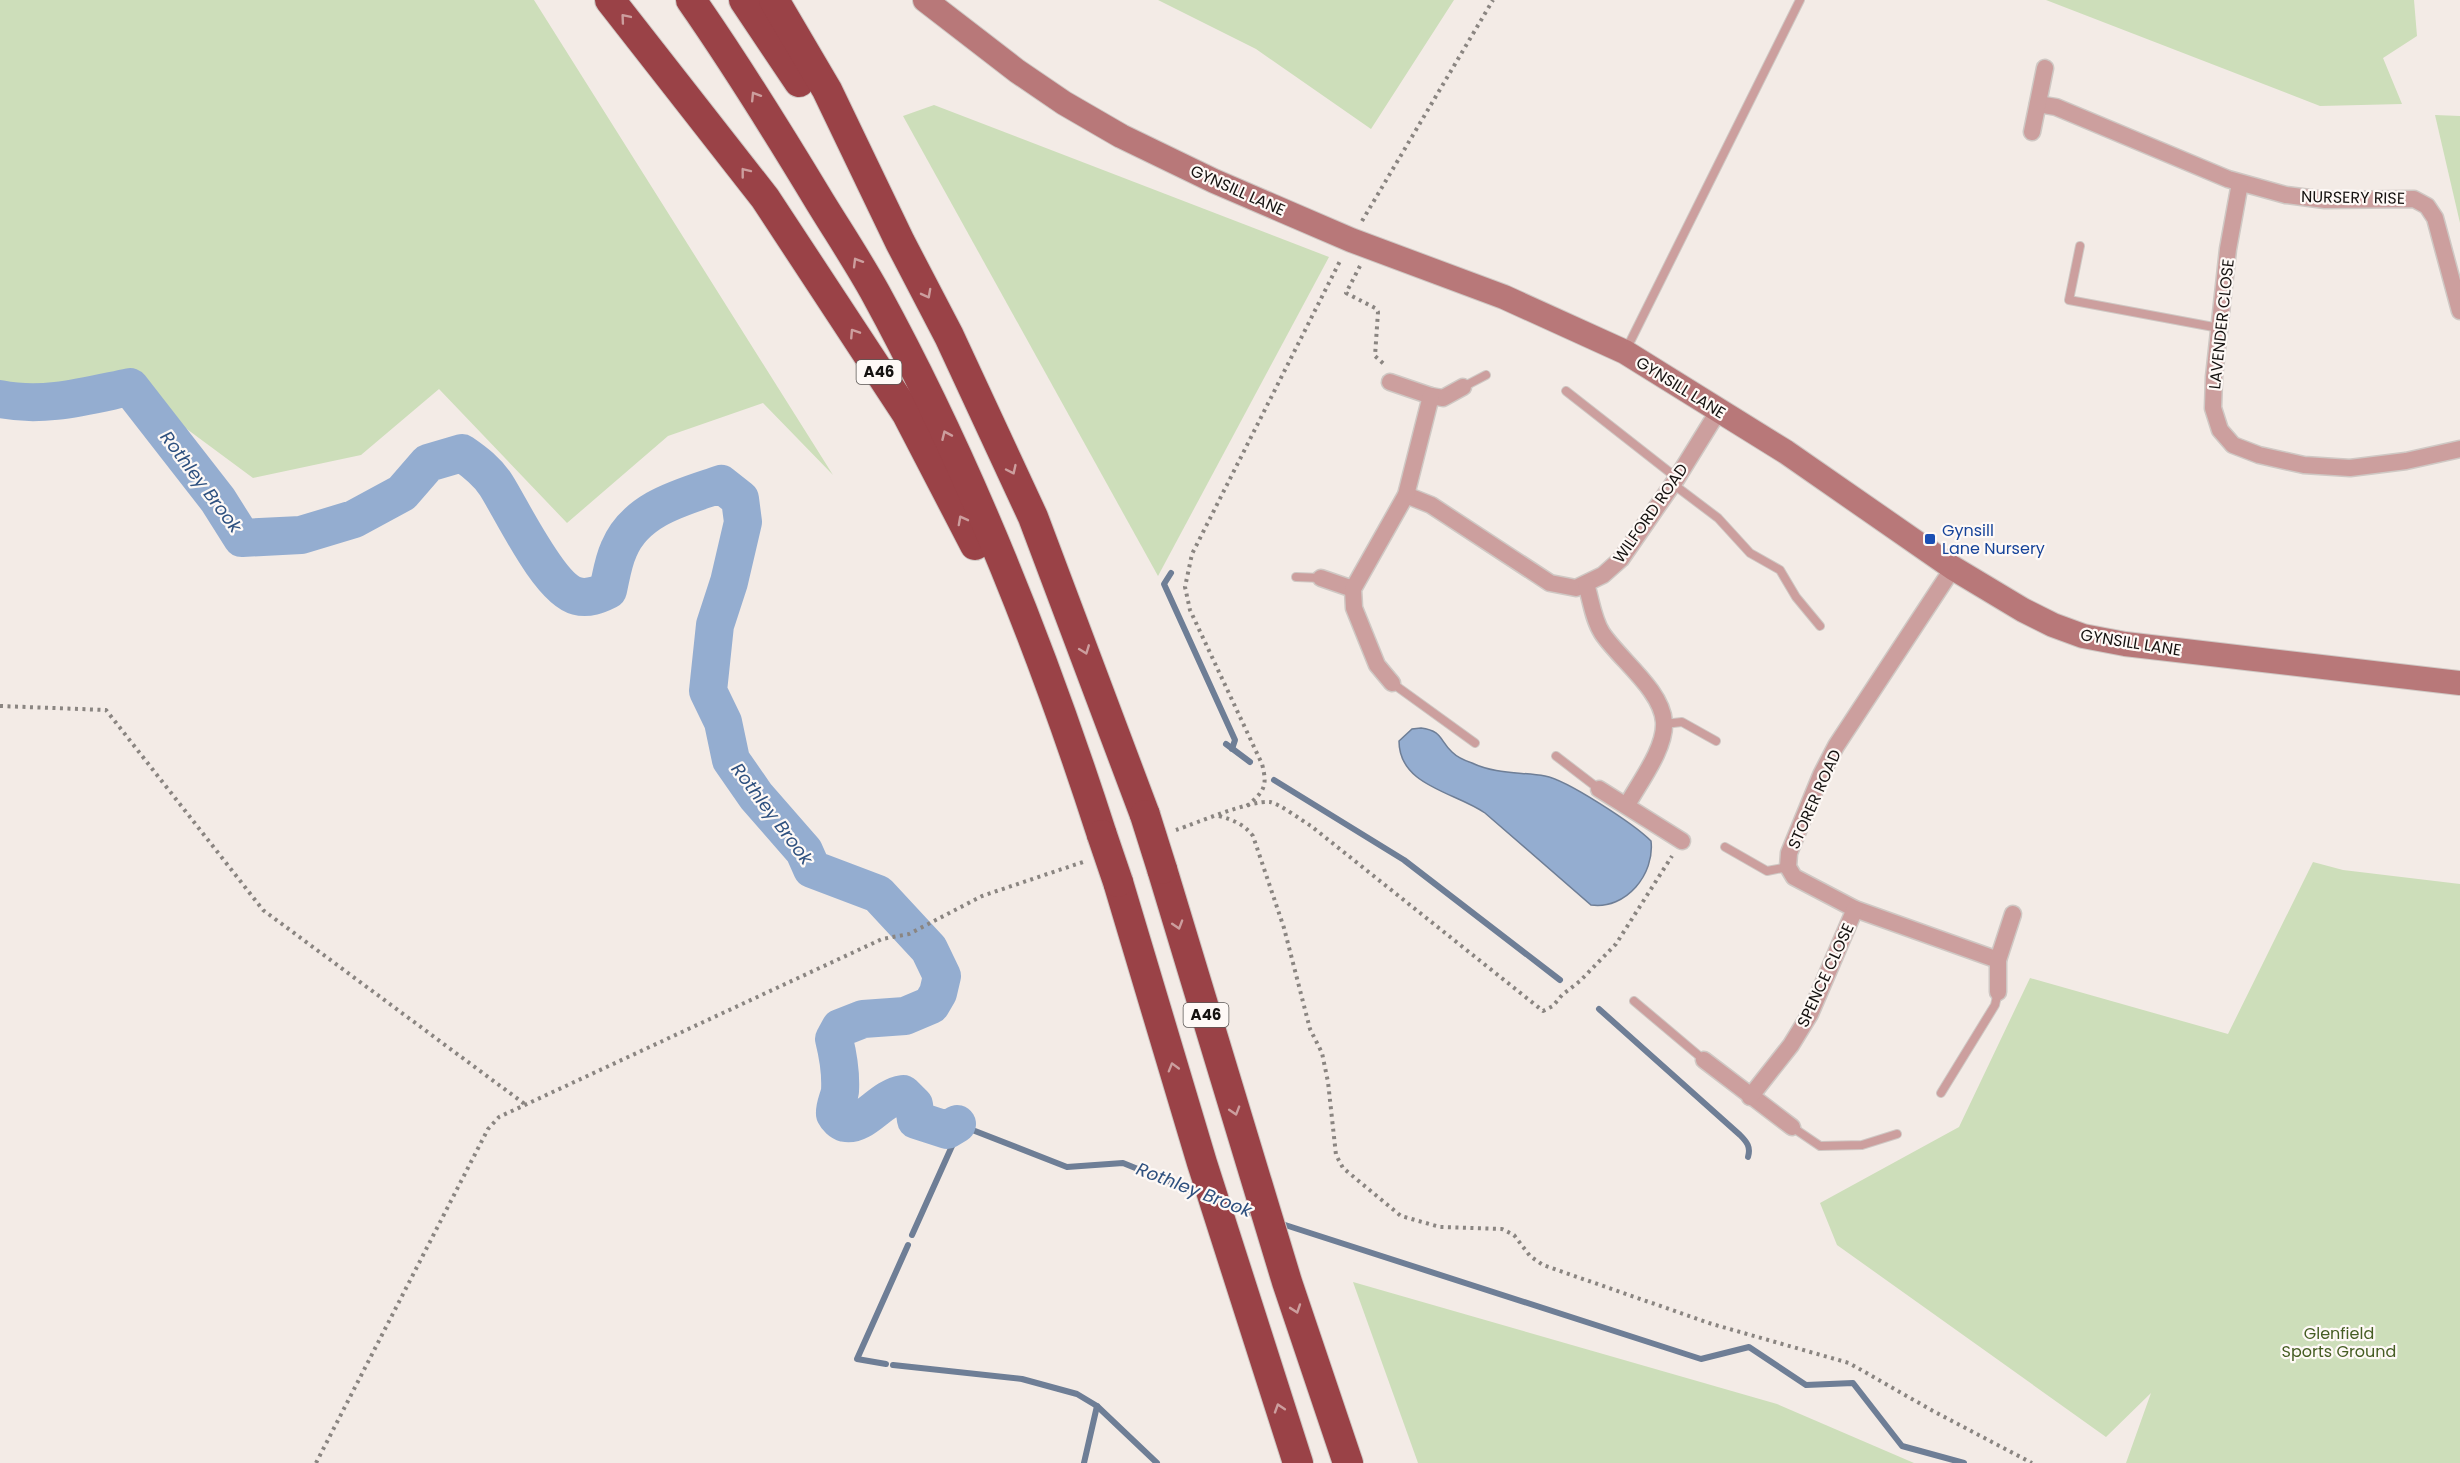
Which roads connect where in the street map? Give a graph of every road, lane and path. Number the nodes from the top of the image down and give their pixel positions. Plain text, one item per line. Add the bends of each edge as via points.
1 (610, 0) edge
2 (691, 0) edge
3 (744, 0) edge
4 (774, 0) edge
5 (925, 0) edge
6 (1493, 0) edge
7 (1800, 0) edge
8 (2045, 68) dead end
9 (2038, 104) junction
10 (2032, 132) dead end
11 (2240, 183) junction
12 (900, 242) junction
13 (1361, 243) junction
14 (2080, 246) dead end
15 (2460, 311) edge
16 (2220, 328) junction
17 (1625, 352) junction
18 (1486, 375) dead end
19 (1393, 383) joint
20 (1463, 387) joint
21 (1566, 391) dead end
22 (1431, 396) junction
23 (1719, 410) junction
24 (2460, 449) edge
25 (1675, 481) junction
26 (1406, 495) junction
27 (1953, 568) junction
28 (1296, 577) dead end
29 (1321, 578) joint
30 (1586, 584) junction
31 (1353, 589) junction
32 (1820, 626) dead end
33 (2460, 682) edge
34 (1392, 683) joint
35 (0, 706) edge
36 (1664, 724) junction
37 (1716, 741) dead end
38 (1475, 743) dead end
39 (1556, 756) dead end
40 (1085, 782) junction
41 (1599, 789) joint
42 (1627, 805) junction
43 (1246, 807) junction
44 (1219, 816) junction
45 (1175, 831) dead end
46 (1682, 841) joint
47 (1100, 846) junction
48 (1725, 847) dead end
49 (1788, 867) junction
50 (1855, 909) junction
51 (2013, 914) dead end
52 (1998, 960) junction
53 (1998, 992) joint
54 (1634, 1001) dead end
55 (1704, 1060) joint
56 (1941, 1093) dead end
57 (1750, 1097) junction
58 (526, 1105) junction
59 (1792, 1127) joint
60 (1897, 1134) dead end
61 (316, 1463) edge
62 (1298, 1463) edge
63 (1348, 1463) edge
64 (2032, 1463) edge

40 -> 1 highway, A46 via 989,572 907,414 765,198
40 -> 2 highway, A46 via 1020,604 940,420 876,294 728,53
3 - 12 highway, A46
4 - 12 highway, A46 via 827,90
5 - 13 street, GYNSILL LANE via 1017,71 1120,136
6 - 13 path
7 - 17 lane
8 - 9 street
9 - 10 street
9 - 11 street, NURSERY RISE via 2056,107
11 - 15 street, NURSERY RISE via 2325,200 2414,199 2427,206 2435,218
11 - 16 street, LAVENDER CLOSE
12 -> 63 highway, A46, bridge via 1034,517 1145,815 1278,1253
13 - 17 street, GYNSILL LANE via 1504,297
13 - 19 path via 1346,293 1378,312 1375,356 1390,370
13 - 43 path via 1192,554 1185,587 1190,610 1262,764 1266,780 1261,793
14 - 16 lane via 2069,300
16 - 24 street, LAVENDER CLOSE via 2213,408 2220,430 2234,445 2304,465 2350,468
17 - 23 street, GYNSILL LANE
18 - 20 lane
19 - 22 street
20 - 22 street via 1443,398
21 - 25 lane
22 - 26 street
23 - 25 street, WILFORD ROAD
23 - 27 street, GYNSILL LANE
25 - 30 street, WILFORD ROAD via 1621,559
25 - 32 lane via 1718,518 1750,553 1780,570
26 - 30 street via 1431,505 1550,583 1576,588
26 - 31 street
27 - 33 street, GYNSILL LANE via 2023,610 2083,636
27 - 49 street, STORER ROAD via 1836,746 1793,843
28 - 29 lane
29 - 31 street
30 - 36 street via 1600,629 1660,707
31 - 34 street via 1354,608 1377,664
34 - 38 lane
35 - 58 path via 106,710 263,910
36 - 37 lane via 1682,722
36 - 42 street via 1658,752
39 - 41 lane
40 - 47 highway, A46
41 - 42 street
42 - 46 street
43 - 44 path
43 - 46 path via 1271,802 1311,826 1543,1011 1616,945
44 - 45 path
44 - 64 path via 1237,822 1253,836 1284,928 1310,1029 1322,1053 1336,1155 1343,1168 1401,1216 1440,1227 1502,1229 1514,1235 1530,1256 1543,1265 1712,1324 1850,1363
47 - 58 path via 982,896 909,934 874,943
62 -> 47 highway, A46, bridge via 1118,882
48 - 49 lane via 1767,871
49 - 50 street, STORER ROAD via 1794,877
50 - 52 street, STORER ROAD
50 - 57 street, SPENCE CLOSE via 1810,1014
51 - 52 street
52 - 53 street
53 - 56 lane via 1995,1005
54 - 55 lane
55 - 57 street
57 - 59 street
58 - 61 path via 499,1117 488,1129
59 - 60 lane via 1820,1146 1862,1145

